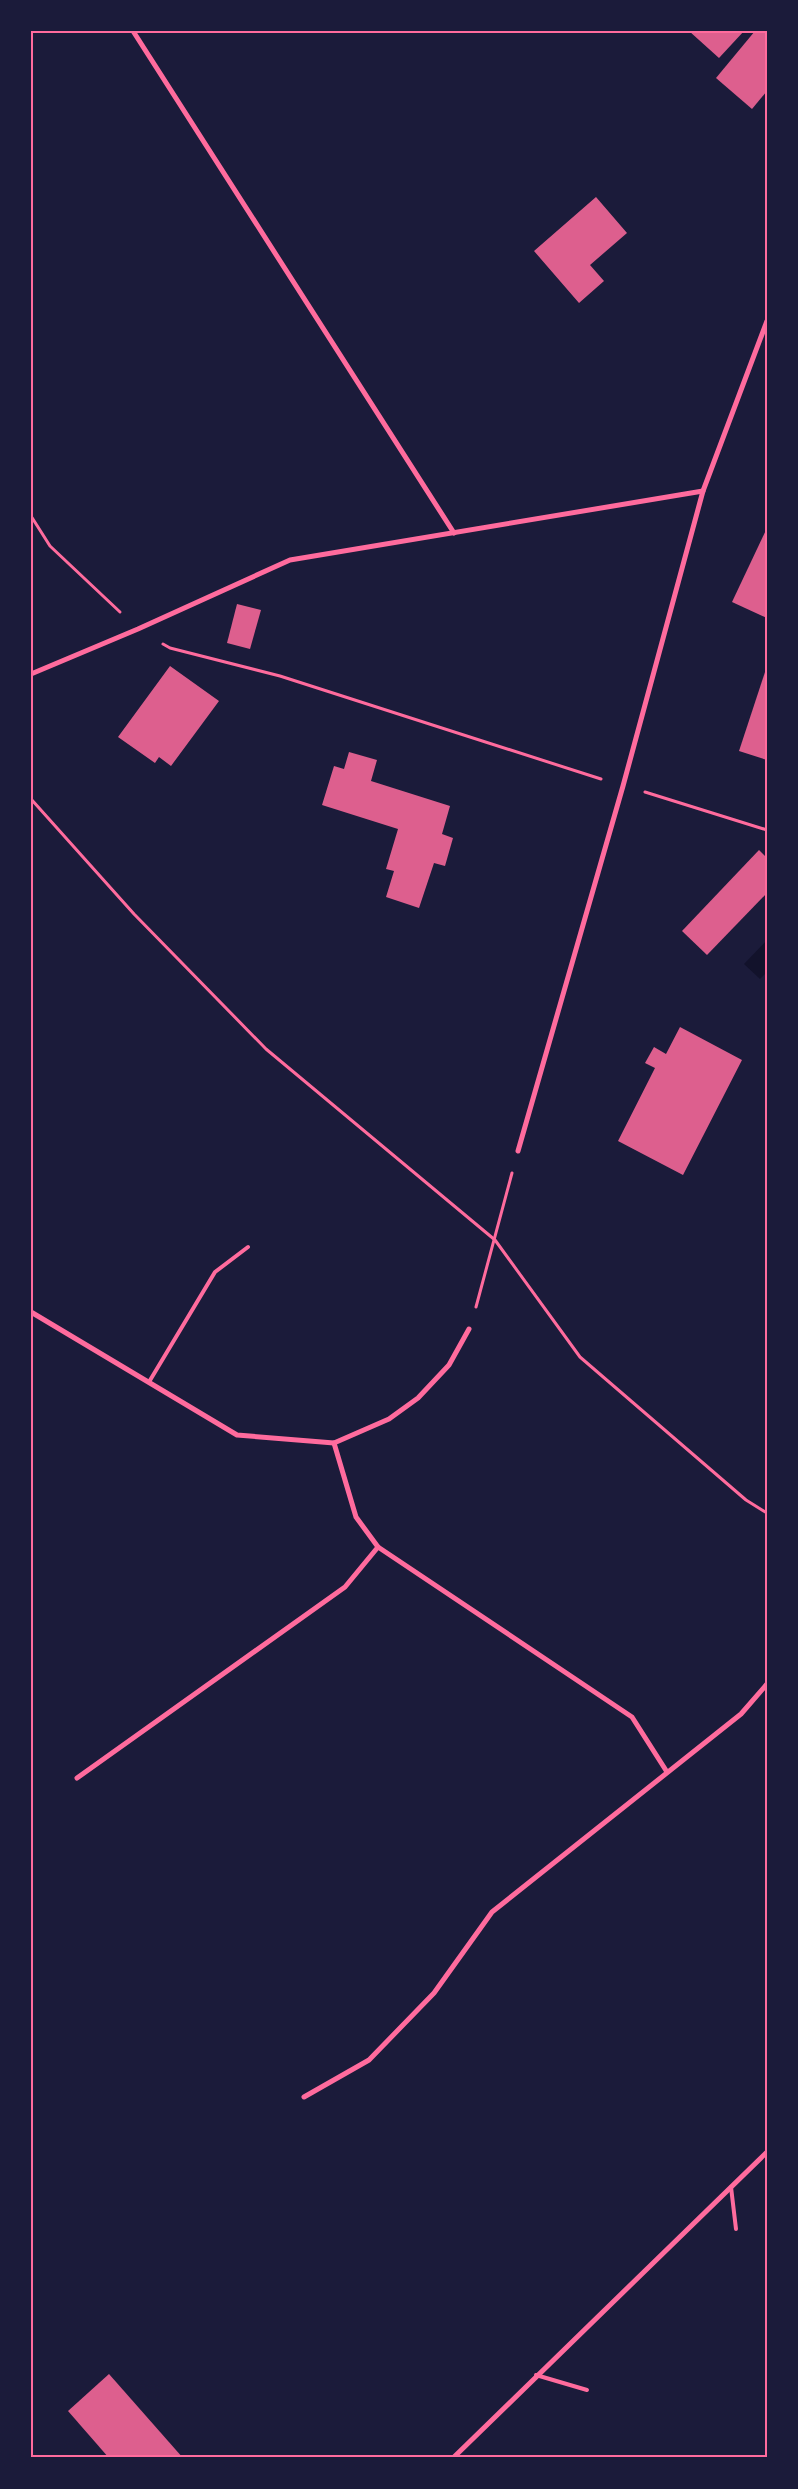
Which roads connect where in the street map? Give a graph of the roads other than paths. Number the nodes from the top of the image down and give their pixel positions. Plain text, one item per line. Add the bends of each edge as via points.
1 (133, 31) edge
2 (767, 321) edge
3 (703, 491) junction
4 (454, 532) junction
5 (31, 674) edge
6 (518, 1151) road end
7 (248, 1248) dead end
8 (31, 1312) edge
9 (469, 1329) road end
10 (149, 1382) junction
11 (334, 1443) junction
12 (378, 1547) junction
13 (767, 1684) edge
14 (667, 1772) junction
15 (77, 1778) dead end
16 (304, 2097) dead end
17 (767, 2152) edge
18 (731, 2185) junction
19 (736, 2230) dead end
20 (536, 2374) junction
21 (588, 2390) dead end
22 (453, 2458) edge

1 - 4 street
2 - 3 street
3 - 4 street
3 - 6 street via 623,786
4 - 5 street via 290,560
7 - 10 lane via 215,1272
8 - 10 street
9 - 11 street via 449,1364 418,1398 389,1420
10 - 11 street via 238,1435
11 - 12 street via 356,1517
12 - 14 street via 632,1717
12 - 15 street via 345,1588
13 - 14 street via 741,1714
14 - 16 street via 492,1912 434,1992 370,2060
17 - 18 street
18 - 19 lane
18 - 20 street
20 - 21 lane
20 - 22 street

